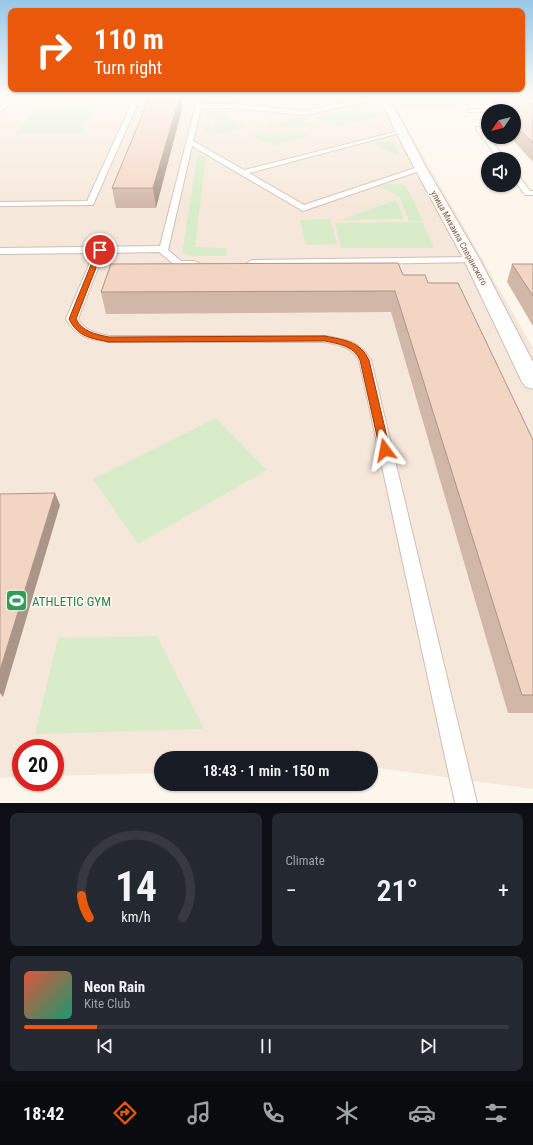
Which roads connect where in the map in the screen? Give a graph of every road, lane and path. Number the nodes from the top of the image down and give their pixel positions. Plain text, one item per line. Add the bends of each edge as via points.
1 (121, 133) edge
2 (192, 133) edge
3 (392, 133) edge
4 (402, 133) edge
5 (482, 133) edge
6 (190, 142) junction
7 (497, 152) edge
8 (421, 169) junction
9 (242, 173) junction
10 (521, 184) edge
11 (533, 193) edge
12 (0, 204) edge
13 (100, 250) junction
14 (0, 251) edge
15 (163, 251) junction
16 (472, 260) junction
17 (202, 264) edge
18 (241, 264) edge
19 (533, 382) edge
20 (466, 803) edge

1 - 12 lane via 90,203
2 - 6 lane
3 - 9 lane
4 - 8 street, улица Михаила Сперанского
5 - 7 lane
6 - 9 lane
6 - 15 lane
8 - 9 lane via 303,208
8 - 16 street, улица Михаила Сперанского
10 - 11 lane via 528,193
13 - 14 lane
13 - 15 lane
13 - 20 lane via 72,319 77,328 90,336 109,339 325,339 346,343 361,351
15 - 17 lane via 179,264
16 - 18 lane
16 - 19 street, улица Михаила Сперанского

